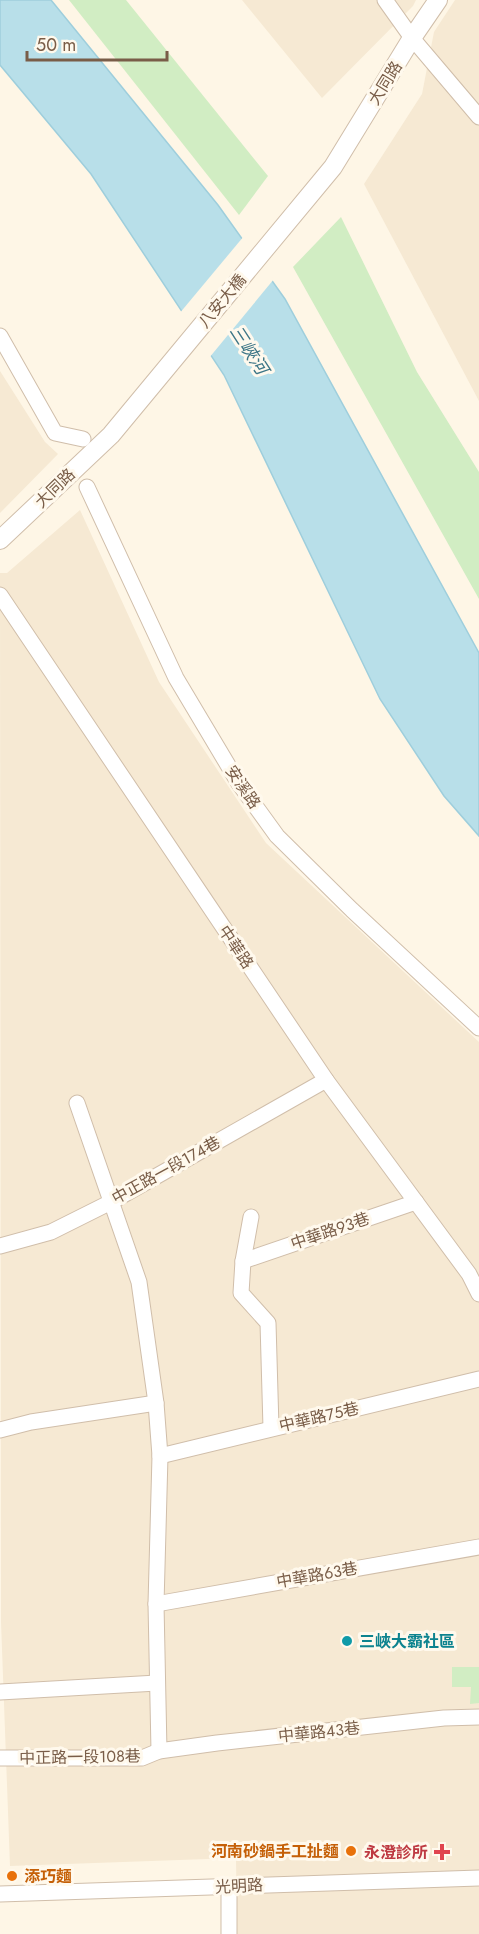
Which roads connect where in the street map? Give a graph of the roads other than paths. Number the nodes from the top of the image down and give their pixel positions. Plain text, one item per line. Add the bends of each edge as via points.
1 (385, 0) edge
2 (438, 0) edge
3 (412, 38) junction
4 (479, 117) edge
5 (333, 167) joint
6 (0, 336) edge
7 (111, 435) joint
8 (83, 439) dead end
9 (87, 487) dead end
10 (0, 540) edge
11 (0, 595) edge
12 (479, 1028) edge
13 (326, 1080) junction
14 (77, 1103) dead end
15 (111, 1202) junction
16 (417, 1202) junction
17 (251, 1217) dead end
18 (0, 1246) edge
19 (243, 1261) junction
20 (479, 1294) edge
21 (479, 1379) edge
22 (156, 1403) junction
23 (271, 1428) junction
24 (0, 1430) edge
25 (160, 1456) junction
26 (479, 1547) edge
27 (156, 1604) junction
28 (157, 1683) junction
29 (0, 1692) edge
30 (479, 1717) edge
31 (159, 1751) junction
32 (0, 1758) edge
33 (479, 1878) edge
34 (229, 1887) junction
35 (0, 1894) edge
36 (229, 1934) edge

1 - 3 street
2 - 3 street, 大同路
3 - 4 street
3 - 5 street, 大同路
5 - 7 street, 八安大橋
6 - 8 street via 55,433
7 - 10 street, 大同路
9 - 12 street, 安溪路 via 176,678 244,791 277,836
11 - 13 street, 中華路
13 - 15 street, 中正路一段174巷
13 - 16 street, 中華路
14 - 15 street
15 - 18 street, 中正路一段174巷 via 51,1232
15 - 22 street via 139,1282
16 - 19 street, 中華路93巷
16 - 20 street, 中華路
17 - 19 street
19 - 23 street via 241,1293 268,1323
21 - 23 street, 中華路75巷
22 - 24 street
22 - 25 street
23 - 25 street, 中華路75巷
25 - 27 street
26 - 27 street, 中華路63巷
27 - 28 street
28 - 29 street
28 - 31 street
30 - 31 street, 中華路43巷
31 - 32 street, 中正路一段108巷 via 142,1758
33 - 34 street, 光明路
34 - 35 street, 光明路
34 - 36 street

